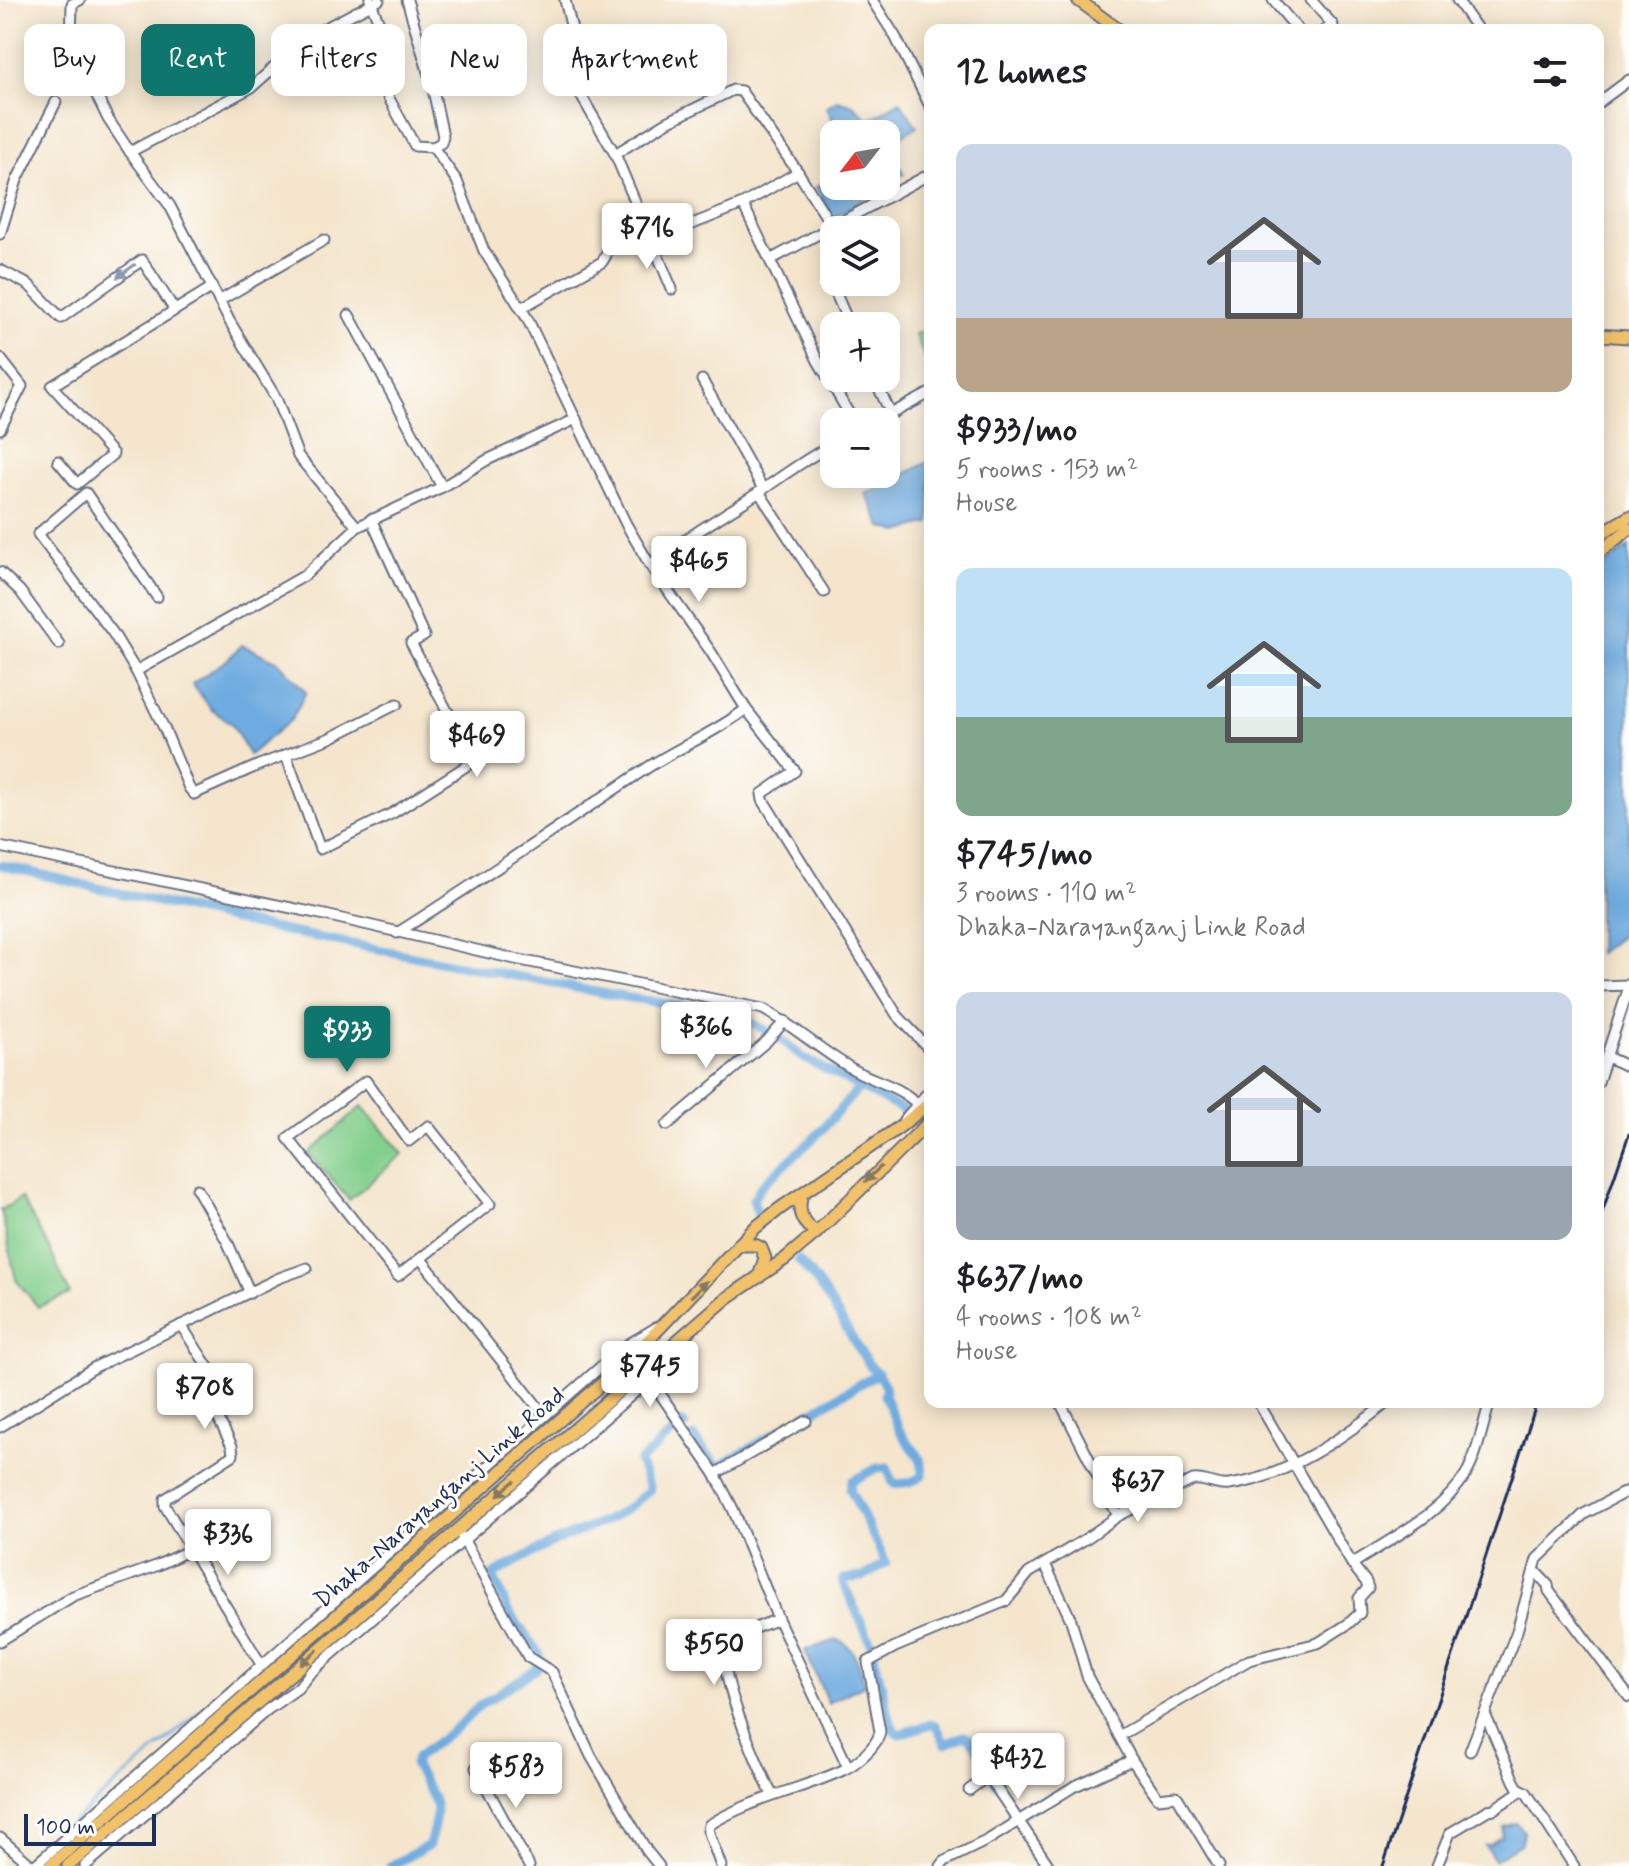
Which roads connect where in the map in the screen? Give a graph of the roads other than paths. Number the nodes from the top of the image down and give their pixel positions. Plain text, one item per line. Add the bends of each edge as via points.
1 (80, 0) edge
2 (407, 0) edge
3 (565, 0) edge
4 (872, 0) edge
5 (1078, 0) edge
6 (1273, 0) edge
7 (1457, 0) edge
8 (373, 1) edge
9 (1317, 2) edge
10 (1111, 24) edge
11 (1293, 24) edge
12 (1332, 24) edge
13 (1474, 24) edge
14 (1629, 80) edge
15 (924, 94) edge
16 (1604, 99) edge
17 (56, 102) dead end
18 (433, 147) junction
19 (130, 152) junction
20 (615, 154) junction
21 (798, 172) junction
22 (924, 177) edge
23 (743, 204) junction
24 (826, 216) edge
25 (855, 216) edge
26 (648, 229) junction
27 (0, 234) edge
28 (820, 235) edge
29 (324, 240) dead end
30 (652, 240) junction
31 (770, 260) junction
32 (0, 270) edge
33 (211, 288) junction
34 (672, 289) dead end
35 (219, 301) junction
36 (521, 308) junction
37 (174, 309) junction
38 (349, 315) dead end
39 (1604, 335) edge
40 (1629, 337) edge
41 (0, 358) edge
42 (702, 380) dead end
43 (924, 396) edge
44 (846, 408) edge
45 (900, 409) edge
46 (576, 419) junction
47 (0, 429) edge
48 (820, 451) edge
49 (58, 461) dead end
50 (442, 487) junction
51 (761, 491) junction
52 (1629, 517) edge
53 (371, 519) junction
54 (357, 527) junction
55 (1629, 529) edge
56 (1604, 532) edge
57 (1604, 548) edge
58 (650, 565) junction
59 (0, 572) edge
60 (824, 592) dead end
61 (157, 597) dead end
62 (59, 644) dead end
63 (136, 671) junction
64 (397, 704) dead end
65 (746, 709) junction
66 (286, 755) junction
67 (0, 847) edge
68 (397, 933) junction
69 (1604, 986) edge
70 (1629, 986) edge
71 (784, 1022) junction
72 (924, 1044) edge
73 (1607, 1057) junction
74 (1604, 1065) edge
75 (1629, 1067) edge
76 (924, 1096) edge
77 (916, 1103) junction
78 (924, 1108) edge
79 (667, 1125) dead end
80 (924, 1126) edge
81 (898, 1128) junction
82 (924, 1135) edge
83 (907, 1142) junction
84 (197, 1189) dead end
85 (802, 1194) junction
86 (817, 1232) junction
87 (737, 1245) junction
88 (421, 1259) junction
89 (307, 1268) dead end
90 (759, 1278) junction
91 (250, 1293) junction
92 (667, 1321) junction
93 (181, 1325) junction
94 (681, 1338) junction
95 (650, 1379) junction
96 (1063, 1408) edge
97 (1261, 1408) edge
98 (1381, 1408) edge
99 (1488, 1408) edge
100 (545, 1416) junction
101 (806, 1421) dead end
102 (0, 1427) edge
103 (1292, 1464) junction
104 (715, 1474) junction
105 (1629, 1490) edge
106 (1118, 1516) junction
107 (461, 1534) junction
108 (192, 1549) junction
109 (1045, 1564) junction
110 (1352, 1564) junction
111 (1534, 1570) junction
112 (778, 1619) junction
113 (0, 1641) edge
114 (262, 1666) junction
115 (1629, 1697) edge
116 (1485, 1714) junction
117 (1119, 1736) junction
118 (1470, 1751) dead end
119 (1132, 1760) junction
120 (848, 1767) junction
121 (476, 1768) dead end
122 (969, 1790) dead end
123 (1522, 1790) junction
124 (772, 1795) junction
125 (112, 1820) junction
126 (1018, 1821) junction
127 (0, 1838) edge
128 (80, 1848) junction
129 (33, 1866) edge
130 (50, 1866) edge
131 (68, 1866) edge
132 (85, 1866) edge
133 (529, 1866) edge
134 (659, 1866) edge
135 (721, 1866) edge
136 (941, 1866) edge
137 (1049, 1866) edge
138 (1219, 1866) edge
139 (1437, 1866) edge
140 (1574, 1866) edge

1 - 19 street via 72,4 71,43
2 - 18 street via 443,136
3 - 20 street via 574,38 558,56
4 - 15 street
5 - 10 main road
6 - 11 street
7 - 13 street
8 - 18 street via 386,41 371,53 386,93 415,146
8 - 19 street via 308,37 252,87
9 - 12 street
14 - 16 street
17 - 27 street via 17,180
18 - 36 street via 457,181 484,251
19 - 33 street via 170,206
20 - 21 street via 733,90 746,95
20 - 26 street
21 - 23 street
21 - 24 street
22 - 25 street
23 - 30 street
23 - 31 street
26 - 30 street
26 - 36 street via 614,240 602,262
28 - 31 street
29 - 35 street
30 - 34 street
31 - 44 street
37 -> 32 street via 142,260 61,318 29,285
33 - 35 street
33 - 37 street
35 - 54 street via 276,398 298,456
36 - 46 street
37 - 49 street via 52,386 113,454 77,484
38 - 50 street
39 - 40 main road
41 - 47 street via 22,386
42 - 51 street
43 - 45 street
46 - 50 street
46 - 58 street
48 - 51 street
50 - 53 street
51 - 58 street
51 - 60 street
52 - 56 main road
53 - 54 street
53 - 66 street via 424,636 411,643 474,761 393,813 320,849
54 - 63 street via 304,576
55 - 57 main road
58 - 65 street
59 - 62 street
61 - 63 street via 86,493 38,534
63 - 66 street via 194,794
64 - 66 street
65 - 68 street
65 - 72 street via 795,771 766,789 763,800 897,1015
67 - 68 street
68 - 71 street via 763,1009
69 - 70 street
70 - 73 street
71 - 77 street via 852,1069
71 - 79 street
73 - 74 street
73 - 75 street
76 - 77 street
77 - 81 street
78 - 81 main road, Dhaka-Narayanganj Link Road
80 - 83 main road, Dhaka-Narayanganj Link Road
81 - 85 main road, Dhaka-Narayanganj Link Road
82 - 83 street
83 -> 86 main road, Dhaka-Narayanganj Link Road
84 - 91 street
85 - 86 main road via 801,1216
85 - 87 main road, Dhaka-Narayanganj Link Road
86 - 90 main road, Dhaka-Narayanganj Link Road
87 - 90 main road via 761,1248 765,1258
92 -> 87 main road, Dhaka-Narayanganj Link Road
88 - 88 street via 490,1204 428,1126 409,1141 366,1081 288,1138 398,1276
88 - 100 street
89 - 91 street
90 - 94 main road, Dhaka-Narayanganj Link Road
91 - 93 street
92 - 100 street via 622,1348
92 - 125 main road, Dhaka-Narayanganj Link Road
93 - 102 street via 95,1367
93 - 108 street via 215,1378 209,1400 233,1455 165,1499
94 - 95 street
94 -> 107 main road, Dhaka-Narayanganj Link Road
95 - 104 street
95 - 107 street
96 - 106 street
97 - 103 street
98 - 103 street via 1353,1431
99 - 110 street via 1468,1473 1420,1520
100 - 114 street
101 - 104 street
103 - 106 street via 1233,1485 1193,1480
103 - 110 street
104 - 112 street
105 - 111 street via 1584,1514 1537,1559
106 - 109 street
107 - 125 main road, Dhaka-Narayanganj Link Road
107 - 134 street via 532,1661 552,1672 591,1756
108 - 113 street via 73,1596
108 - 114 street
109 - 117 street via 1071,1620 1087,1676
109 - 120 street via 1025,1576 1006,1601 868,1662 879,1738
110 - 117 street via 1368,1588 1359,1598 1360,1613 1348,1624 1318,1643 1249,1660
111 - 115 street
111 - 116 street
112 - 120 street
112 - 124 street via 727,1639 723,1647 746,1739
114 - 125 street
116 - 118 street
116 - 123 street
117 - 119 street
119 - 126 street via 1073,1787
119 - 138 street via 1158,1798 1178,1798
120 - 124 street
121 - 133 street
122 - 126 street via 988,1778
123 - 139 street via 1450,1833
123 - 140 street
124 - 135 street via 709,1825
125 - 128 main road, Dhaka-Narayanganj Link Road
125 - 129 street
125 - 132 street
126 - 136 street
126 - 137 street
127 - 129 street
128 - 130 main road, Dhaka-Narayanganj Link Road
128 - 131 main road, Dhaka-Narayanganj Link Road

